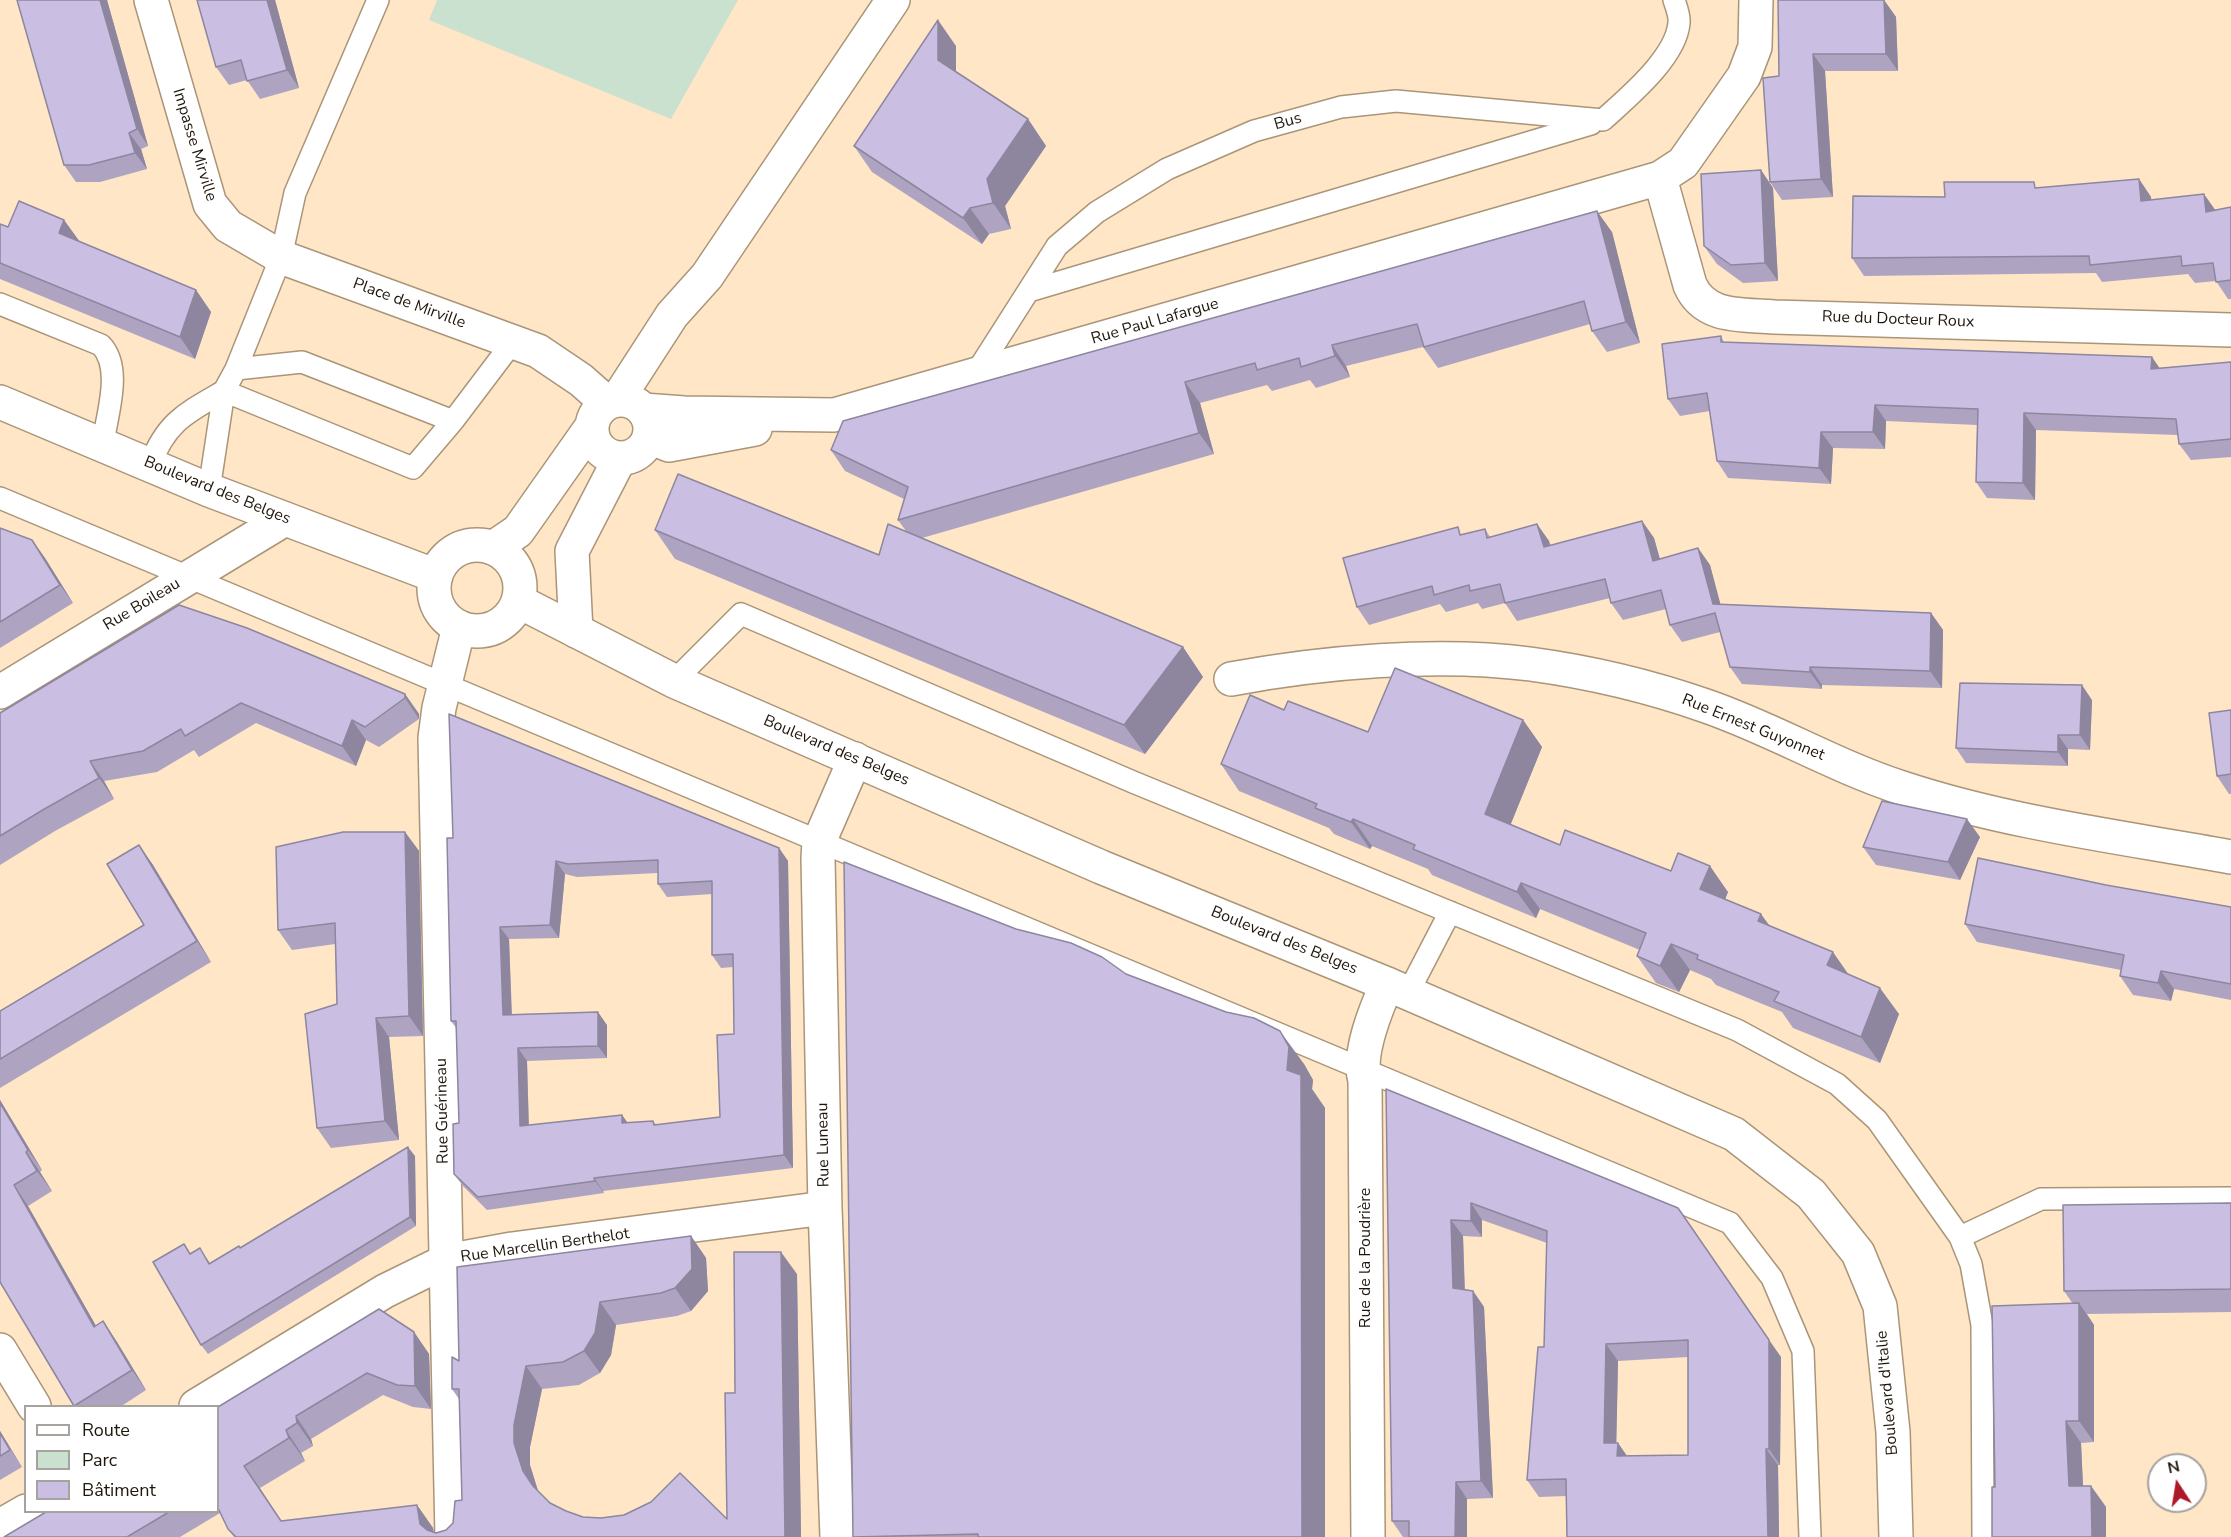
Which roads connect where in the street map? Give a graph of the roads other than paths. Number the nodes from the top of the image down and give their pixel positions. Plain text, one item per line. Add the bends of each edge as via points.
1 (151, 0) edge
2 (378, 0) edge
3 (893, 0) edge
4 (1674, 0) edge
5 (1756, 0) edge
6 (1603, 120) junction
7 (1660, 178) junction
8 (281, 257) junction
9 (1029, 291) junction
10 (0, 304) edge
11 (2231, 330) edge
12 (525, 347) junction
13 (236, 369) junction
14 (976, 373) junction
15 (224, 391) junction
16 (0, 402) edge
17 (624, 414) junction
18 (453, 421) junction
19 (103, 443) junction
20 (620, 458) junction
21 (150, 465) junction
22 (209, 490) junction
23 (0, 498) edge
24 (285, 519) junction
25 (493, 548) junction
26 (436, 576) junction
27 (188, 577) junction
28 (518, 602) junction
29 (459, 627) junction
30 (576, 631) junction
31 (1231, 679) dead end
32 (674, 681) junction
33 (446, 685) junction
34 (0, 692) edge
35 (855, 759) junction
36 (819, 842) junction
37 (2231, 857) edge
38 (1450, 912) junction
39 (1398, 988) junction
40 (1362, 1069) junction
41 (2231, 1198) edge
42 (825, 1208) junction
43 (1960, 1237) junction
44 (1858, 1253) joint
45 (446, 1261) junction
46 (0, 1350) edge
47 (33, 1405) edge
48 (199, 1405) edge
49 (24, 1511) edge
50 (0, 1526) edge
51 (452, 1537) edge
52 (837, 1537) edge
53 (1368, 1537) edge
54 (1810, 1537) edge
55 (1896, 1537) edge
56 (1983, 1537) edge

1 - 8 street, Impasse Mirville via 210,204 228,226
2 - 8 lane via 295,193
3 - 17 street via 707,276
4 - 6 lane via 1680,22 1669,50 1640,87
5 - 7 street, Rue Paul Lafargue via 1755,47 1744,76 1683,163
6 - 9 lane
6 - 9 lane, Bus via 1396,101 1341,107 1254,131 1167,169 1097,213 1057,246
7 - 11 street, Rue du Docteur Roux via 1690,285 1696,299 1708,308 1732,314 1774,316
7 - 14 street, Rue Paul Lafargue
8 - 12 street, Place de Mirville
8 - 13 lane
9 - 14 lane, Bus
10 - 19 lane via 101,345 110,354 113,369
12 - 17 street, Place de Mirville via 581,380
12 - 18 lane
13 - 15 lane
13 - 18 lane via 302,362
14 - 17 street, Rue Paul Lafargue via 834,415
15 - 18 lane via 412,468
15 - 21 lane via 179,417 158,443
15 - 22 lane
16 - 19 street, Boulevard des Belges
17 - 20 street via 638,453
17 - 20 street via 592,436 602,452
17 - 25 street via 518,531
19 - 21 street, Boulevard des Belges
20 - 30 street via 573,551
21 - 22 street, Boulevard des Belges
22 - 24 street, Boulevard des Belges
23 - 27 lane
24 - 26 street, Boulevard des Belges
24 - 27 street, Rue Boileau
25 - 26 street via 473,544 459,548 447,556
25 - 28 street via 511,560 518,573
26 - 29 street via 434,595 438,608
27 - 33 lane
27 - 34 street, Rue Boileau
28 - 29 street via 501,624 487,630
28 - 30 street, Boulevard des Belges
29 - 33 street, Rue Guérineau
30 - 32 street, Boulevard des Belges
31 - 37 street, Rue Ernest Guyonnet via 1406,660 1529,664 1642,685 1709,707 1900,787 1980,811
32 - 35 street, Boulevard des Belges
32 - 38 lane via 741,614
33 - 36 lane
33 - 45 street, Rue Guérineau via 435,738
35 - 36 street, Rue Luneau
35 - 39 street, Boulevard des Belges via 1101,867
36 - 40 lane
36 - 42 street, Rue Luneau
38 - 39 lane
38 - 43 lane via 1737,1030 1837,1084 1877,1120
39 - 40 street, Rue de la Poudrière via 1375,1012
39 - 44 street, Boulevard des Belges via 1734,1134 1811,1194
40 - 53 street, Rue de la Poudrière
40 - 54 lane via 1730,1223 1772,1278 1803,1351
41 - 43 lane via 2041,1199
42 - 45 street, Rue Marcellin Berthelot via 502,1250
42 - 52 street, Rue Luneau
43 - 56 lane via 1971,1264 1982,1325
44 - 55 street, Boulevard d'Italie via 1880,1306 1893,1432
45 - 48 street, Rue Marcellin Berthelot via 385,1291
45 - 51 street, Rue Guérineau
46 - 47 street
49 - 50 street

